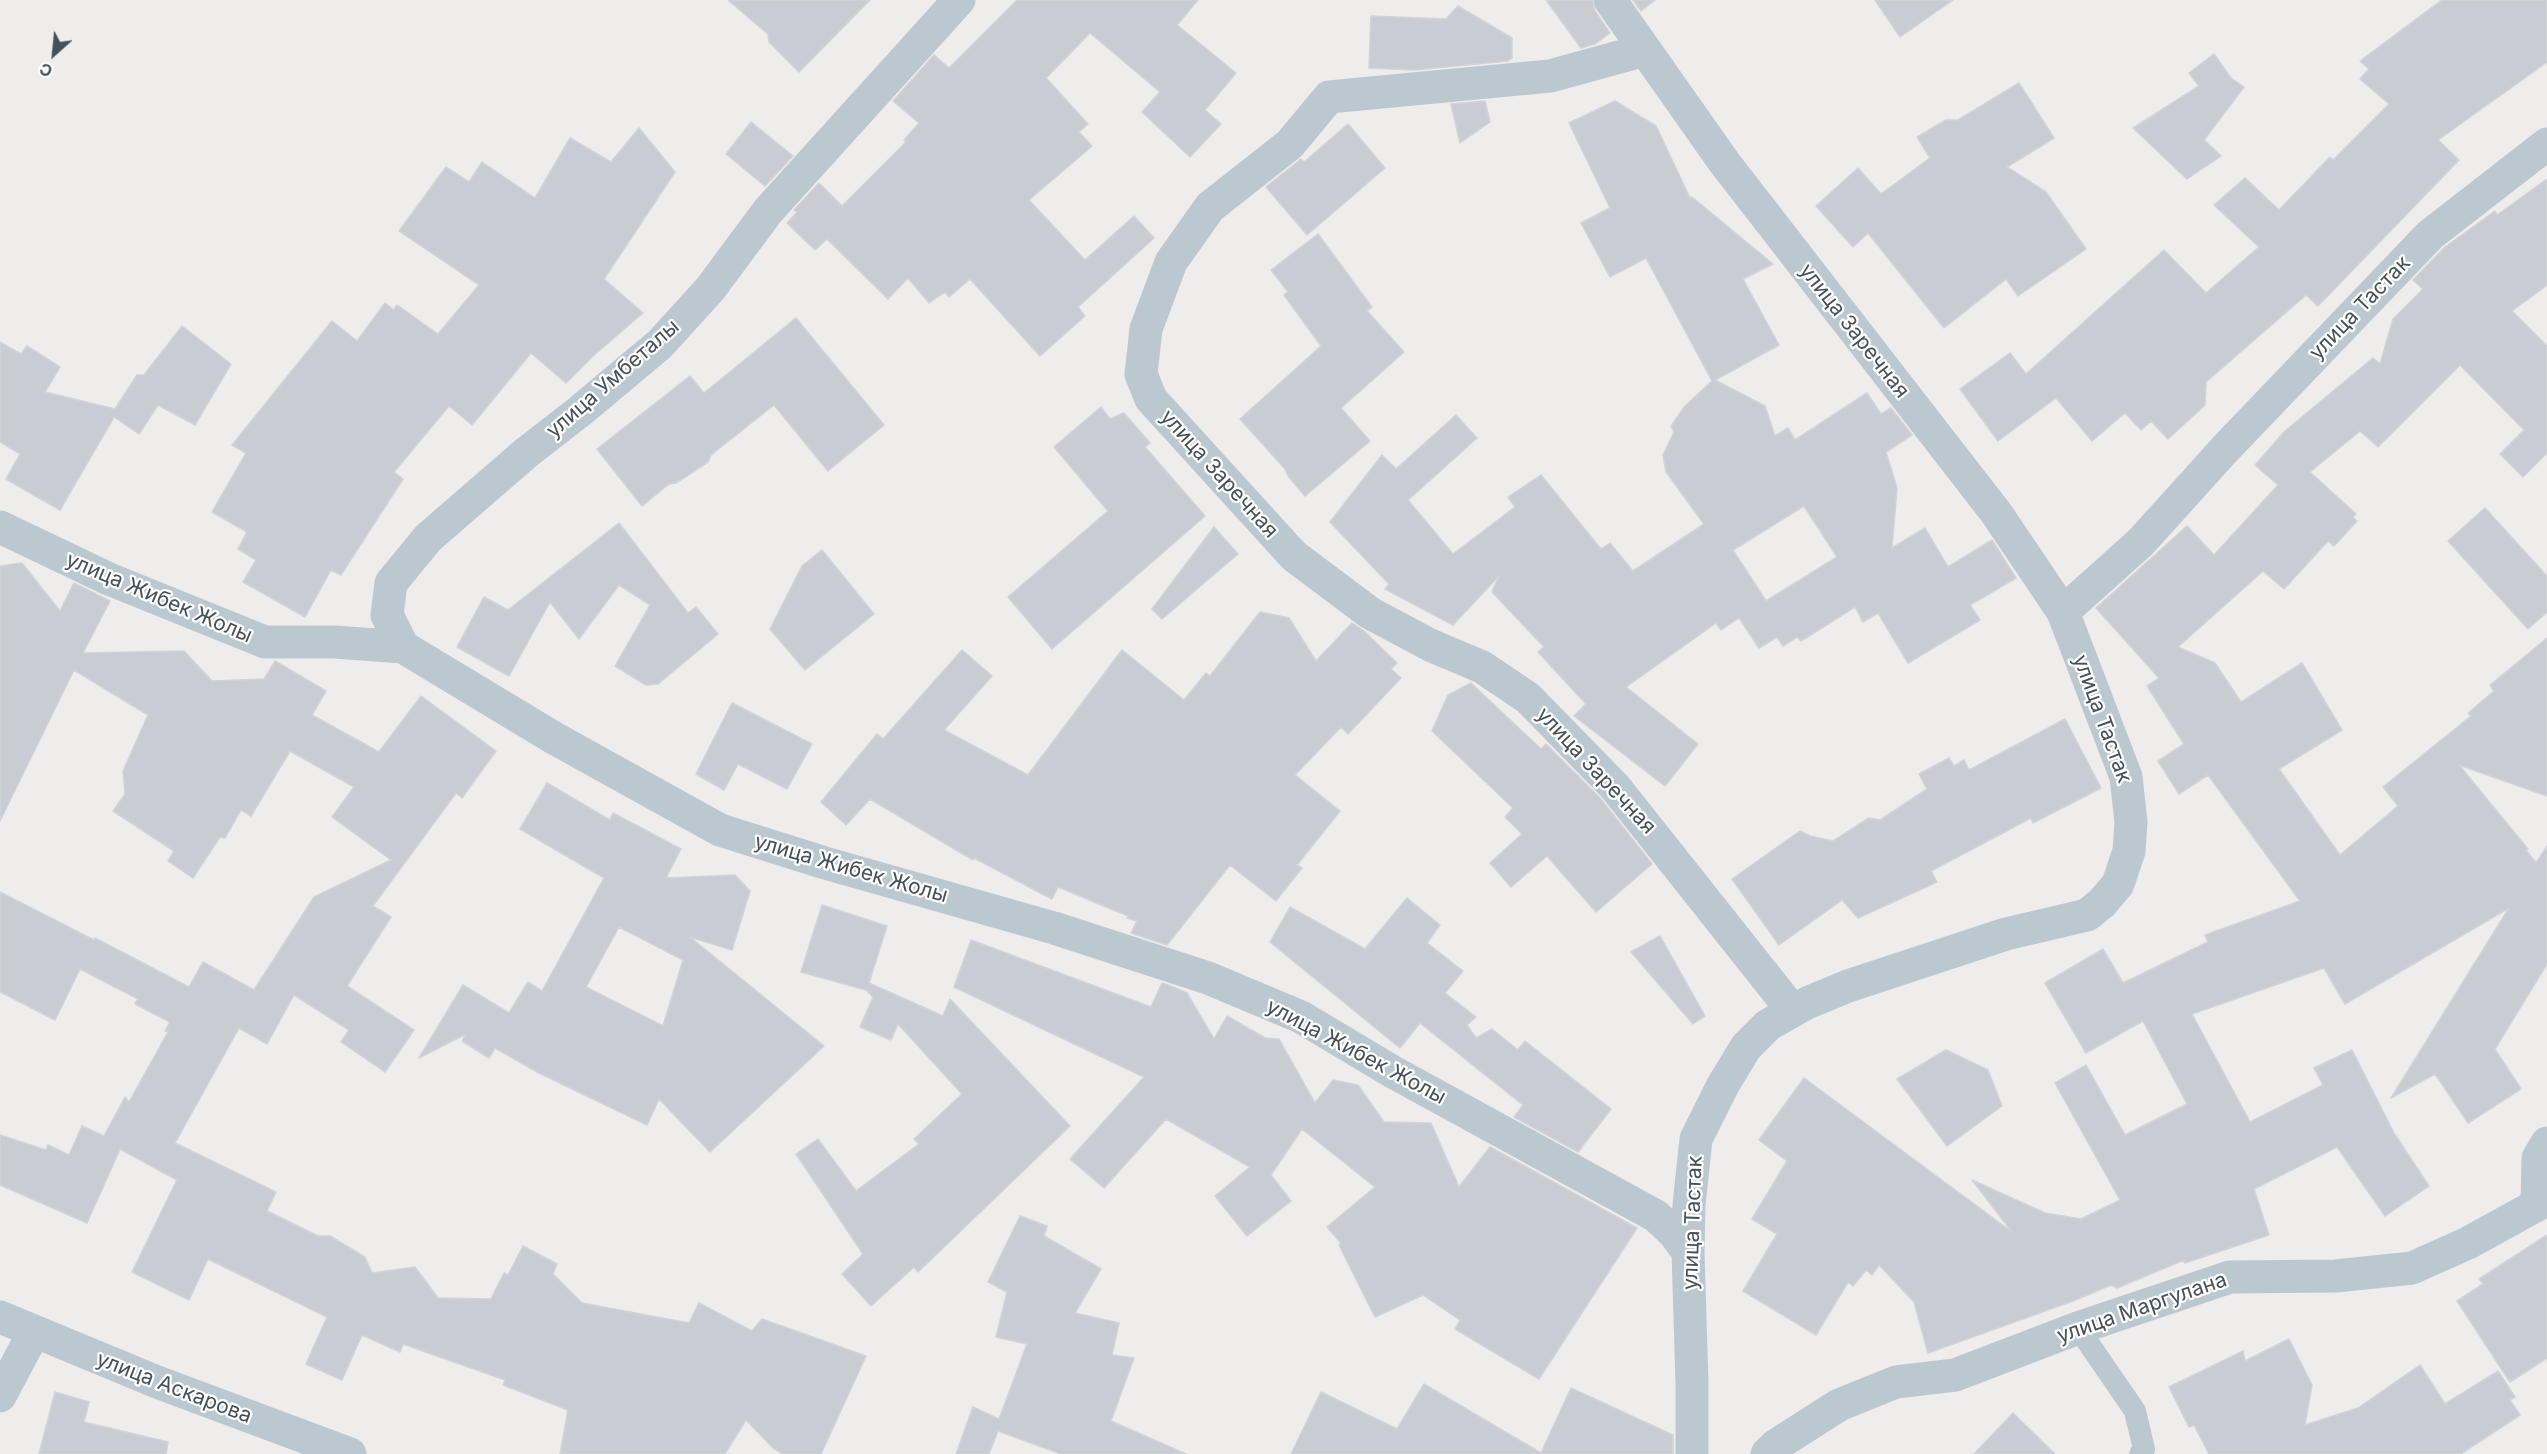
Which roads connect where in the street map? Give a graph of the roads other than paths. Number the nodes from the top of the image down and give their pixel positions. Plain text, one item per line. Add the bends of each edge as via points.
1 (1610, 0) edge
2 (941, 6) edge
3 (1645, 50) junction
4 (2547, 144) edge
5 (0, 527) edge
6 (2063, 612) junction
7 (403, 647) junction
8 (1792, 1010) junction
9 (2547, 1143) edge
10 (1688, 1252) junction
11 (0, 1317) edge
12 (2078, 1328) junction
13 (34, 1332) junction
14 (0, 1396) edge
15 (350, 1454) edge
16 (1692, 1454) edge
17 (1767, 1454) edge
18 (2140, 1454) edge

1 - 3 street, улица Заречная
2 - 7 street, улица Умбеталы via 768,211 710,289 660,344 428,538 391,583 387,615
3 - 6 street, улица Заречная via 1724,162 1997,514
3 - 8 street, улица Заречная via 1550,76 1329,97 1290,144 1210,207 1171,262 1146,329 1141,374 1151,399 1294,556 1370,613 1482,667 1528,698 1615,787
4 - 6 street, улица Тастак via 2430,235 2225,448 2141,542
5 - 7 street, улица Жибек Жолы via 109,579 265,642
6 - 8 street, улица Тастак via 2126,777 2130,841 2118,884 2087,915 2006,934 1848,986
7 - 10 street, улица Жибек Жолы via 554,738 720,830 1054,927 1208,978 1301,1017 1656,1216
8 - 10 street, улица Тастак via 1768,1025 1746,1047 1696,1139
9 - 12 street, улица Маргулана via 2538,1158 2536,1205 2468,1243 2412,1268 2336,1276 2230,1276
10 - 16 street, улица Тастак
11 - 13 street, улица Аскарова
12 - 17 street, улица Маргулана via 1955,1375 1896,1382 1839,1405
12 - 18 lane via 2135,1411 2144,1449
13 - 14 street
13 - 15 street, улица Аскарова

